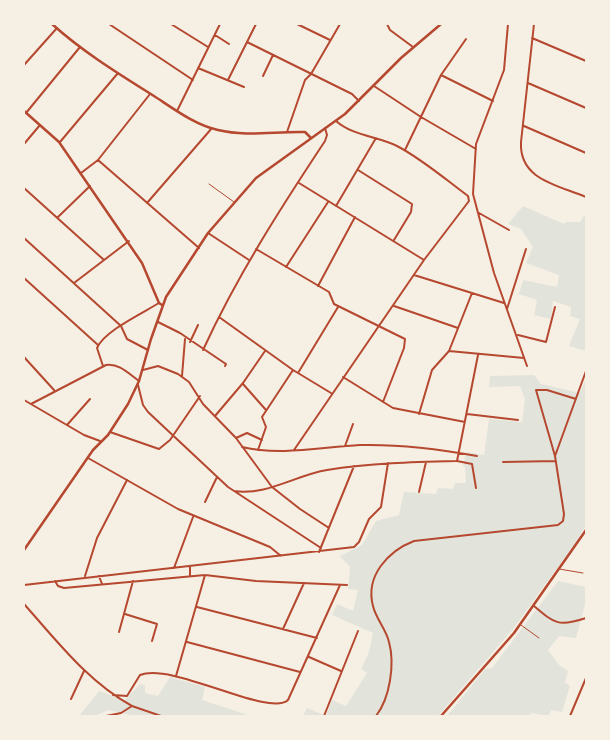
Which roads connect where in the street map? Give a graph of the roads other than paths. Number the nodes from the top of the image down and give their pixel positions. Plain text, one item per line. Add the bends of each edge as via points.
1 (52, 24) edge
2 (109, 24) edge
3 (171, 24) edge
4 (220, 24) edge
5 (256, 24) edge
6 (297, 24) edge
7 (340, 24) edge
8 (388, 24) edge
9 (441, 24) edge
10 (508, 24) edge
11 (534, 24) edge
12 (57, 28) junction
13 (215, 36) junction
14 (466, 38) dead end
15 (532, 38) junction
16 (330, 40) junction
17 (247, 42) junction
18 (230, 44) dead end
19 (80, 47) junction
20 (208, 47) junction
21 (413, 47) junction
22 (273, 55) junction
23 (586, 61) edge
24 (24, 65) edge
25 (198, 68) junction
26 (118, 73) junction
27 (311, 74) junction
28 (441, 75) junction
29 (263, 76) dead end
30 (193, 80) junction
31 (228, 80) junction
32 (528, 83) junction
33 (374, 86) junction
34 (244, 87) dead end
35 (150, 94) junction
36 (359, 101) junction
37 (492, 101) junction
38 (586, 108) edge
39 (177, 111) junction
40 (25, 112) edge
41 (420, 118) junction
42 (336, 121) junction
43 (40, 125) junction
44 (523, 126) junction
45 (212, 128) junction
46 (325, 128) junction
47 (286, 132) junction
48 (311, 138) junction
49 (376, 138) junction
50 (59, 142) junction
51 (24, 144) edge
52 (476, 149) junction
53 (405, 150) junction
54 (586, 153) edge
55 (98, 160) junction
56 (358, 170) junction
57 (81, 173) junction
58 (299, 183) junction
59 (209, 184) dead end
60 (90, 186) junction
61 (24, 188) edge
62 (473, 194) junction
63 (468, 196) junction
64 (586, 197) edge
65 (474, 200) junction
66 (329, 201) junction
67 (469, 201) junction
68 (234, 202) junction
69 (147, 203) junction
70 (336, 206) junction
71 (478, 213) junction
72 (356, 217) junction
73 (57, 218) junction
74 (510, 230) dead end
75 (208, 234) junction
76 (24, 238) edge
77 (394, 240) junction
78 (129, 241) junction
79 (199, 248) junction
80 (256, 249) junction
81 (526, 249) dead end
82 (104, 260) junction
83 (249, 260) junction
84 (424, 260) junction
85 (286, 267) junction
86 (414, 275) junction
87 (24, 278) edge
88 (74, 283) junction
89 (318, 286) junction
90 (472, 293) junction
91 (504, 303) junction
92 (161, 304) junction
93 (338, 306) junction
94 (393, 306) junction
95 (555, 307) dead end
96 (507, 310) junction
97 (218, 317) junction
98 (156, 322) junction
99 (198, 325) dead end
100 (121, 326) junction
101 (378, 328) junction
102 (458, 328) junction
103 (517, 335) junction
104 (185, 338) junction
105 (190, 342) junction
106 (98, 345) junction
107 (148, 350) junction
108 (203, 350) junction
109 (265, 351) junction
110 (449, 351) junction
111 (478, 355) junction
112 (24, 357) edge
113 (525, 358) junction
114 (103, 366) junction
115 (225, 366) dead end
116 (527, 366) dead end
117 (143, 370) junction
118 (293, 370) junction
119 (586, 371) edge
120 (298, 373) junction
121 (182, 376) junction
122 (343, 377) junction
123 (140, 381) junction
124 (243, 383) junction
125 (138, 385) junction
126 (54, 390) junction
127 (332, 393) junction
128 (200, 396) junction
129 (90, 399) dead end
130 (576, 399) junction
131 (24, 400) edge
132 (383, 402) junction
133 (31, 404) junction
134 (266, 410) junction
135 (419, 414) junction
136 (467, 414) junction
137 (215, 416) junction
138 (518, 420) dead end
139 (465, 422) junction
140 (352, 424) dead end
141 (67, 425) junction
142 (110, 432) junction
143 (172, 435) junction
144 (236, 438) junction
145 (262, 440) junction
146 (100, 441) junction
147 (345, 446) junction
148 (242, 447) junction
149 (294, 450) junction
150 (258, 451) junction
151 (458, 452) junction
152 (477, 456) dead end
153 (555, 456) junction
154 (88, 458) junction
155 (457, 461) junction
156 (555, 461) junction
157 (426, 462) junction
158 (503, 462) dead end
159 (388, 463) junction
160 (354, 466) junction
161 (217, 477) junction
162 (127, 480) junction
163 (272, 487) junction
164 (476, 488) dead end
165 (234, 491) junction
166 (419, 492) dead end
167 (205, 502) dead end
168 (193, 517) junction
169 (329, 528) junction
170 (586, 530) edge
171 (320, 548) junction
172 (24, 550) edge
173 (319, 552) junction
174 (282, 556) junction
175 (190, 567) junction
176 (174, 568) junction
177 (558, 569) junction
178 (583, 573) dead end
179 (205, 575) junction
180 (99, 576) junction
181 (190, 576) junction
182 (84, 577) junction
183 (55, 580) junction
184 (133, 581) junction
185 (304, 583) junction
186 (102, 584) junction
187 (24, 585) edge
188 (340, 585) junction
189 (347, 585) dead end
190 (24, 604) edge
191 (534, 606) junction
192 (198, 607) junction
193 (124, 614) junction
194 (586, 618) edge
195 (520, 625) junction
196 (283, 629) junction
197 (358, 631) dead end
198 (119, 632) dead end
199 (317, 638) junction
200 (539, 638) dead end
201 (152, 641) dead end
202 (187, 642) junction
203 (308, 657) junction
204 (84, 671) junction
205 (342, 671) junction
206 (300, 672) junction
207 (176, 676) junction
208 (586, 678) edge
209 (113, 695) junction
210 (71, 699) dead end
211 (132, 706) junction
212 (106, 716) edge
213 (161, 716) edge
214 (324, 716) edge
215 (376, 716) edge
216 (441, 716) edge
217 (570, 716) edge

1 - 12 street
2 - 30 street
3 - 20 street
4 - 13 street
5 - 17 street
6 - 16 street
7 - 16 street
8 - 21 street via 388,29
9 - 21 street
10 - 37 street via 504,69
11 - 15 street
12 - 19 street
12 - 24 street
13 - 18 street
13 - 20 street
14 - 28 street
15 - 23 street
15 - 32 street
16 - 27 street
17 - 22 street
17 - 31 street
19 - 26 street
19 - 40 street
20 - 25 street
21 - 33 street
22 - 27 street
22 - 29 street
25 - 30 street
25 - 31 street
26 - 35 street
26 - 50 street
27 - 36 street via 352,94
27 - 47 street via 305,80
28 - 37 street
28 - 41 street
30 - 39 street
31 - 34 street
32 - 38 street
32 - 44 street
33 - 36 street
33 - 41 street
35 - 39 street
35 - 55 street
36 - 42 street
37 - 52 street
39 - 45 street
40 - 43 street
41 - 52 street
41 - 53 street
42 - 46 street
42 - 49 street via 349,130
43 - 50 street
43 - 51 street
44 - 54 street
44 - 64 street via 521,154 528,169
45 - 47 street via 243,133
45 - 69 street
46 - 48 street
46 - 58 street via 325,141
47 - 48 street via 305,132
48 - 68 street via 256,178
49 - 53 street
49 - 56 street
50 - 57 street
52 - 62 street
53 - 63 street
55 - 57 street
55 - 69 street
56 - 70 street
56 - 77 street via 412,204 411,212
57 - 60 street
58 - 66 street
58 - 80 street via 273,218
59 - 68 street
60 - 73 street
60 - 78 street
61 - 73 street
62 - 63 street
62 - 65 street
63 - 67 street
65 - 67 street
65 - 71 street
66 - 70 street
66 - 85 street
67 - 84 street
68 - 75 street
69 - 79 street
70 - 72 street
71 - 74 street
71 - 91 street
72 - 77 street
72 - 89 street
73 - 82 street
75 - 79 street
75 - 83 street
76 - 88 street
77 - 84 street
78 - 82 street
78 - 92 street
79 - 92 street
80 - 83 street
80 - 85 street
81 - 96 street
82 - 88 street
83 - 97 street
84 - 86 street
85 - 89 street
86 - 90 street
86 - 94 street
87 - 106 street
88 - 100 street
89 - 93 street via 329,292 332,302
90 - 91 street
90 - 102 street
91 - 96 street
92 - 98 street
92 - 100 street
93 - 101 street
93 - 120 street
94 - 101 street
94 - 102 street
95 - 103 street via 548,339 544,342
96 - 103 street
97 - 108 street
97 - 109 street
98 - 104 street
98 - 107 street
99 - 105 street
100 - 106 street
100 - 107 street via 127,339
101 - 122 street
101 - 132 street via 405,341
102 - 110 street
103 - 113 street
104 - 105 street
104 - 121 street
105 - 108 street
106 - 114 street
107 - 117 street
108 - 115 street
109 - 118 street
109 - 124 street
110 - 111 street
110 - 135 street via 432,370
111 - 113 street
111 - 136 street
112 - 126 street
113 - 116 street
114 - 123 street via 114,365
114 - 126 street
117 - 121 street via 158,366
117 - 123 street
118 - 120 street
118 - 134 street
119 - 130 street
120 - 127 street
121 - 128 street
122 - 127 street
122 - 132 street
123 - 125 street
124 - 134 street
124 - 137 street
125 - 142 street
125 - 143 street via 143,405
126 - 133 street
127 - 149 street
128 - 137 street
128 - 143 street
129 - 141 street
130 - 153 street
130 - 153 street via 536,390
131 - 133 street
132 - 135 street
133 - 141 street
134 - 145 street via 261,418 266,427
135 - 139 street
136 - 138 street
136 - 139 street
137 - 144 street
139 - 151 street
140 - 147 street
141 - 146 street
142 - 143 street via 156,449 168,443
142 - 146 street
143 - 161 street
144 - 145 street via 247,432
144 - 148 street
145 - 150 street
146 - 154 street
147 - 149 street
147 - 151 street via 399,446
148 - 150 street
148 - 163 street
149 - 150 street
151 - 152 street
151 - 155 street
153 - 156 street
154 - 162 street
154 - 172 street
155 - 157 street
155 - 164 street via 472,464
156 - 158 street
156 - 215 street via 564,514 558,525 414,541 388,556 374,577 372,596 373,607 390,643 391,657 387,691
157 - 159 street
157 - 166 street
159 - 160 street
159 - 173 street via 382,505 367,521 359,542 352,547
160 - 163 street via 316,472
160 - 169 street
161 - 165 street
161 - 167 street
162 - 168 street
162 - 182 street via 93,546
163 - 165 street
163 - 169 street
165 - 171 street
168 - 174 street via 270,547
168 - 176 street
169 - 171 street
170 - 177 street
171 - 173 street
173 - 174 street
174 - 175 street
175 - 176 street
175 - 181 street
176 - 180 street
177 - 178 street
177 - 191 street
179 - 181 street
179 - 185 street
179 - 192 street
180 - 182 street
180 - 186 street
181 - 184 street
182 - 183 street
183 - 186 street via 64,588
183 - 187 street
184 - 186 street
184 - 193 street
185 - 188 street
185 - 196 street
188 - 189 street
188 - 199 street
190 - 204 street
191 - 194 street via 557,623 572,623
191 - 195 street
192 - 196 street
192 - 202 street
193 - 198 street
193 - 201 street via 157,624
195 - 200 street
195 - 216 street
196 - 199 street
197 - 205 street
199 - 203 street
202 - 206 street
202 - 207 street
203 - 205 street
203 - 206 street
204 - 209 street
204 - 210 street
205 - 214 street
206 - 207 street via 288,699 273,705
207 - 209 street via 143,674 137,678 129,694 123,697
208 - 217 street
209 - 211 street
211 - 212 street via 121,713
211 - 213 street

